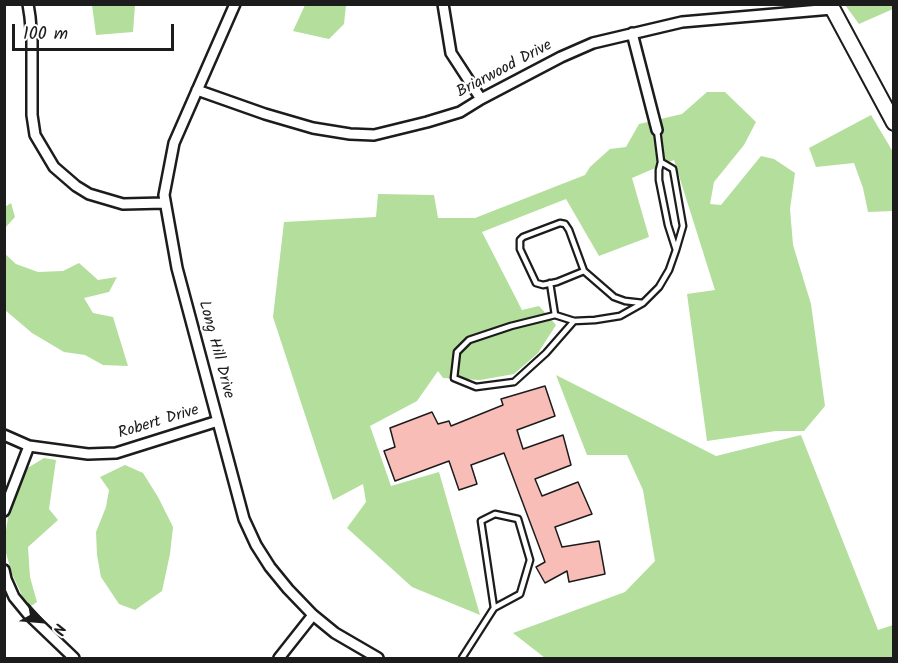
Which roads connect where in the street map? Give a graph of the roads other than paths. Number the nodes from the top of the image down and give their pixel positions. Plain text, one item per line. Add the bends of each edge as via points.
1 (28, 4) edge
2 (235, 4) edge
3 (443, 4) edge
4 (831, 7) edge
5 (632, 33) junction
6 (197, 90) junction
7 (480, 99) junction
8 (894, 123) edge
9 (657, 130) joint
10 (662, 162) junction
11 (165, 203) junction
12 (676, 250) junction
13 (584, 271) junction
14 (550, 283) junction
15 (643, 303) junction
16 (555, 315) junction
17 (574, 321) junction
18 (218, 421) junction
19 (4, 435) edge
20 (28, 446) junction
21 (4, 511) edge
22 (4, 570) edge
23 (494, 608) junction
24 (313, 615) junction
25 (74, 658) edge
26 (279, 658) edge
27 (378, 658) edge
28 (462, 658) edge

1 - 11 street via 32,115 36,135 54,166 89,194 123,204
2 - 6 street, Long Hill Drive
3 - 7 street via 451,52
4 - 5 street, Briarwood Drive via 682,22
4 - 8 street
5 - 7 street, Briarwood Drive via 593,43
5 - 9 street
6 - 7 street, Briarwood Drive via 313,128 374,135 460,112
6 - 11 street, Long Hill Drive via 174,143
9 - 10 lane
10 - 12 lane via 659,180
10 - 12 lane via 673,169 683,226
11 - 18 street, Long Hill Drive via 177,268
12 - 15 lane via 659,287
13 - 14 lane
13 - 14 lane via 565,224 523,237 520,249 536,283
13 - 15 lane via 614,297
14 - 16 lane
15 - 17 lane via 620,316
16 - 17 lane
16 - 17 lane via 469,340 457,352 454,378 476,387 514,382
18 - 20 street, Robert Drive via 116,453 88,454
18 - 24 street, Long Hill Drive via 244,519 256,545 288,590
19 - 20 street, Robert Drive
20 - 21 street
22 - 25 street via 14,597
23 - 23 lane via 520,594 530,560 518,519 495,514 481,521
23 - 28 lane
24 - 26 street
24 - 27 street, Long Hill Drive via 334,633

